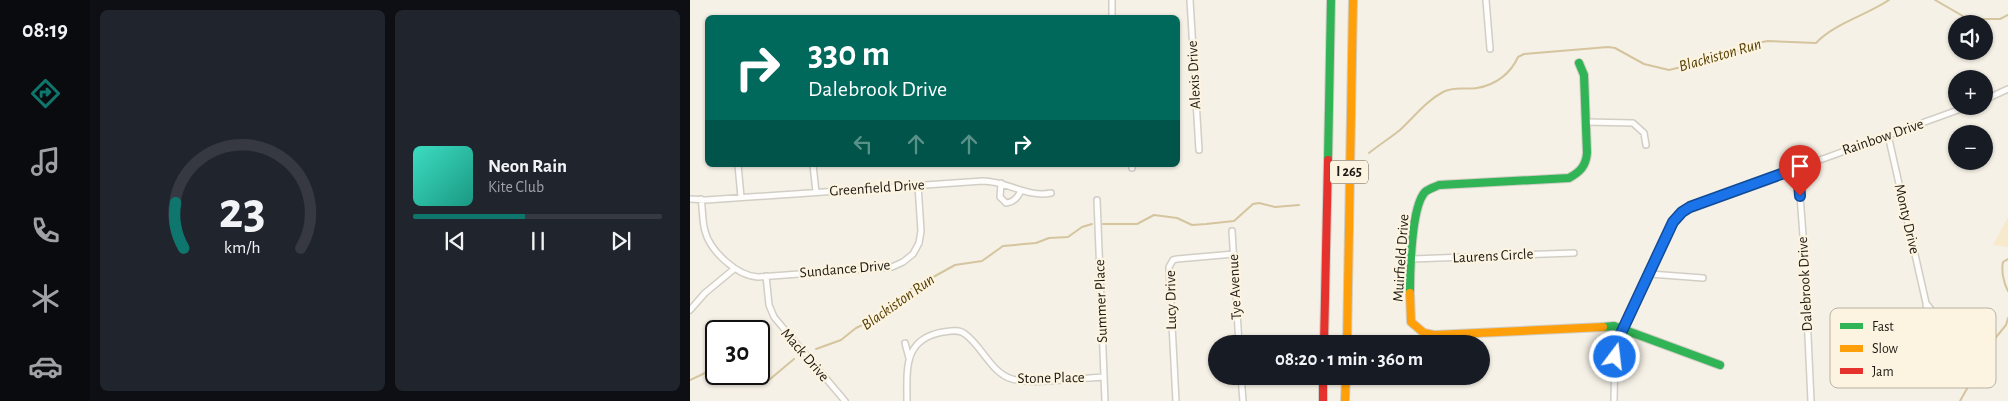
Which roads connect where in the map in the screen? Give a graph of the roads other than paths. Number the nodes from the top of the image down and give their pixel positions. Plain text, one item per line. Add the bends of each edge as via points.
1 (1112, 0) edge
2 (1190, 0) edge
3 (1331, 0) edge
4 (1353, 0) edge
5 (1360, 0) edge
6 (1486, 0) edge
7 (1112, 15) edge
8 (1490, 49) dead end
9 (1578, 63) dead end
10 (2008, 89) edge
11 (1993, 96) edge
12 (1948, 113) edge
13 (1350, 122) junction
14 (1586, 122) junction
15 (1888, 134) junction
16 (1646, 145) dead end
17 (1200, 150) dead end
18 (738, 167) edge
19 (813, 167) edge
20 (1798, 168) junction
21 (1001, 183) junction
22 (918, 185) junction
23 (1021, 191) junction
24 (816, 192) junction
25 (1051, 193) dead end
26 (740, 197) junction
27 (690, 199) edge
28 (701, 200) junction
29 (1097, 200) dead end
30 (1232, 231) dead end
31 (1574, 253) dead end
32 (1234, 254) junction
33 (1412, 259) junction
34 (734, 269) junction
35 (1650, 274) junction
36 (766, 276) junction
37 (1703, 278) dead end
38 (1926, 303) dead end
39 (690, 310) edge
40 (1622, 331) junction
41 (1238, 335) edge
42 (1324, 335) edge
43 (1347, 335) edge
44 (905, 343) dead end
45 (909, 358) junction
46 (1720, 366) dead end
47 (1104, 377) junction
48 (1242, 385) edge
49 (1323, 385) edge
50 (1346, 385) edge
51 (845, 401) edge
52 (908, 401) edge
53 (1105, 401) edge
54 (1176, 401) edge
55 (1243, 401) edge
56 (1323, 401) edge
57 (1345, 401) edge
58 (1614, 401) edge
59 (1811, 401) edge

1 - 7 street
2 - 17 street, Alexis Drive
3 - 42 main road, I 265
4 - 13 main road, I 265
5 - 13 main road
6 - 8 street
9 - 14 main road, Muirfield Drive via 1584,75
10 - 11 street
12 - 15 street, Rainbow Drive
13 - 43 main road, I 265
14 - 16 street via 1633,123 1644,133
14 - 33 main road, Muirfield Drive via 1586,162 1578,173 1569,178 1439,184 1425,192 1418,206
15 - 20 street, Rainbow Drive
15 - 38 street, Monty Drive
18 - 26 street
19 - 24 street
20 - 35 street, Rainbow Drive via 1682,212 1673,222
20 - 59 street, Dalebrook Drive
21 - 22 street, Greenfield Drive
21 - 23 street, Greenfield Drive
21 - 23 street via 1000,197 1006,203 1018,198
22 - 24 street, Greenfield Drive
22 - 36 street, Sundance Drive via 919,243 903,262 892,267
23 - 25 street, Greenfield Drive
24 - 26 street, Greenfield Drive
26 - 28 street, Greenfield Drive
27 - 28 street, Greenfield Drive
28 - 34 street via 707,238
29 - 47 street, Summer Place
30 - 32 street, Tye Avenue
31 - 33 street, Laurens Circle
32 - 41 street, Tye Avenue
32 - 54 street, Lucy Drive via 1177,259 1169,267
33 - 40 main road, Muirfield Drive via 1412,322 1424,332 1434,335 1598,326 1614,326
34 - 36 street, Sundance Drive via 747,276
34 - 39 street via 705,292
35 - 37 street
35 - 40 street, Rainbow Drive
36 - 51 street, Mack Drive via 768,305 774,317
40 - 46 main road
40 - 58 street, Rainbow Drive via 1615,352
44 - 45 street
45 - 47 street, Stone Place via 917,344 928,336 961,331 1000,372 1012,379
45 - 52 street via 906,373
47 - 53 street, Summer Place
48 - 55 street
49 - 56 main road
50 - 57 main road

